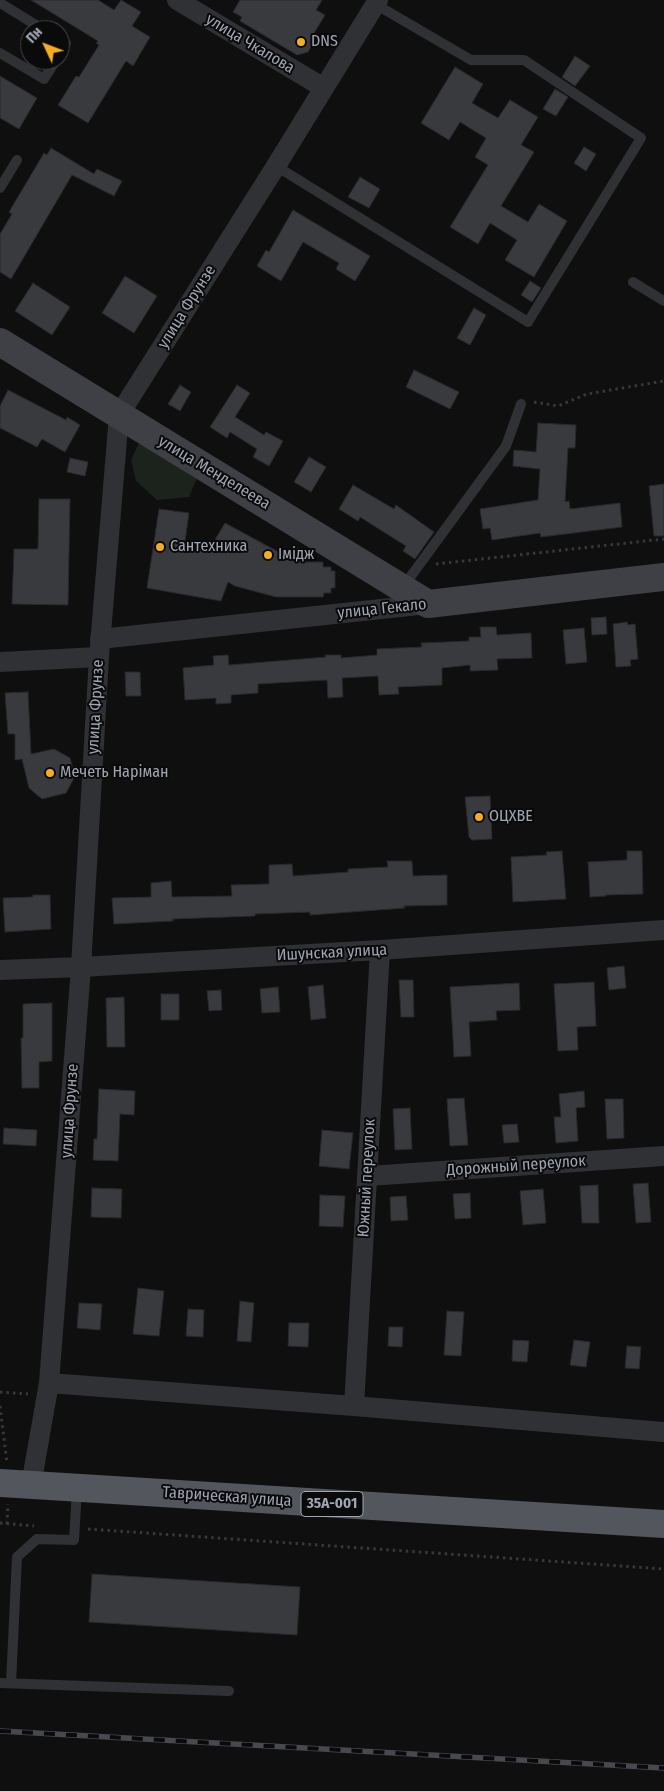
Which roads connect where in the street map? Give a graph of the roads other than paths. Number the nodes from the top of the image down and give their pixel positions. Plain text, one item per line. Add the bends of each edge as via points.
1 (177, 0) edge
2 (377, 2) edge
3 (0, 4) edge
4 (27, 20) edge
5 (0, 53) edge
6 (20, 65) edge
7 (29, 70) edge
8 (50, 70) edge
9 (324, 88) junction
10 (17, 160) dead end
11 (276, 166) junction
12 (0, 188) edge
13 (633, 282) dead end
14 (664, 301) edge
15 (0, 342) edge
16 (521, 404) road end
17 (119, 415) junction
18 (664, 578) edge
19 (402, 588) junction
20 (428, 604) junction
21 (99, 648) junction
22 (0, 662) edge
23 (664, 930) edge
24 (380, 950) junction
25 (81, 967) junction
26 (0, 970) edge
27 (664, 1156) edge
28 (368, 1176) junction
29 (47, 1390) junction
30 (354, 1406) junction
31 (664, 1432) edge
32 (0, 1483) edge
33 (31, 1485) junction
34 (77, 1488) junction
35 (664, 1524) edge
36 (0, 1682) edge
37 (11, 1683) junction
38 (229, 1691) dead end

1 - 9 street, улица Чкалова
2 - 9 street, улица Фрунзе
2 - 11 lane via 471,60 524,60 641,138 528,322
3 - 4 lane
5 - 6 lane
7 - 8 lane via 44,79
9 - 11 street, улица Фрунзе
10 - 12 lane
11 - 17 street, улица Фрунзе
13 - 14 lane
15 - 17 main road, улица Менделеева
16 - 19 lane via 506,446
17 - 19 main road, улица Менделеева
17 - 21 street, улица Фрунзе
18 - 20 main road, улица Гекало
19 - 20 main road, улица Менделеева
20 - 21 street, улица Гекало
21 - 22 street, улица Гекало
21 - 25 street, улица Фрунзе
23 - 24 street, Ишунская улица
24 - 25 street, Ишунская улица
24 - 28 street, Южный переулок
25 - 26 street, Ишунская улица
25 - 29 street, улица Фрунзе
27 - 28 street, Дорожный переулок
28 - 30 street, Южный переулок
29 - 30 street
29 - 33 street, улица Фрунзе
30 - 31 street
32 - 33 highway, Таврическая улица / 35А-001
33 - 34 highway, Таврическая улица / 35А-001
34 - 35 highway, Таврическая улица / 35А-001
34 - 37 lane via 74,1540 37,1539 17,1557
36 - 37 lane
37 - 38 lane

